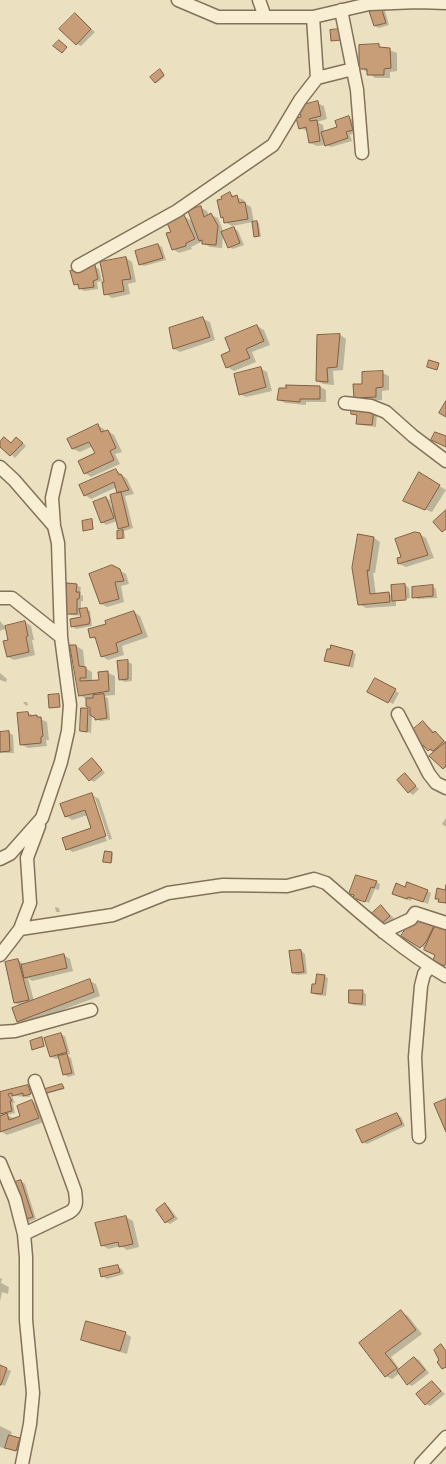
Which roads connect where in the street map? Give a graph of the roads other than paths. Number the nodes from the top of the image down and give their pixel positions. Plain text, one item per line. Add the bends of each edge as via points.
1 (178, 0) edge
2 (260, 0) edge
3 (446, 3) edge
4 (341, 10) junction
5 (265, 17) junction
6 (313, 17) junction
7 (353, 69) junction
8 (317, 78) junction
9 (362, 153) dead end
10 (78, 266) dead end
11 (345, 404) dead end
12 (446, 461) edge
13 (0, 467) edge
14 (60, 467) dead end
15 (54, 526) junction
16 (0, 598) edge
17 (61, 637) junction
18 (398, 714) dead end
19 (446, 788) edge
20 (42, 818) junction
21 (0, 859) edge
22 (446, 923) edge
23 (20, 929) junction
24 (383, 932) junction
25 (0, 954) edge
26 (430, 966) junction
27 (446, 976) edge
28 (91, 1010) dead end
29 (0, 1032) edge
30 (35, 1081) dead end
31 (419, 1138) dead end
32 (0, 1163) edge
33 (24, 1234) junction
34 (446, 1437) edge
35 (22, 1464) edge
36 (420, 1464) edge

1 - 5 street via 218,18
2 - 5 street
3 - 4 street via 369,4
4 - 6 street
4 - 7 street
5 - 6 street
6 - 8 street
7 - 8 street
7 - 9 street
8 - 10 street via 273,145 177,211
11 - 12 street via 371,406 386,412
13 - 15 street
14 - 15 street via 52,498
15 - 17 street via 58,543
16 - 17 street via 12,598
17 - 20 street via 70,705 68,731
18 - 19 street via 429,774
20 - 21 street via 10,854
20 - 23 street via 27,858 30,903
22 - 24 street via 415,914
23 - 24 street via 113,915 168,893 223,885 287,886 314,879 326,883
23 - 25 street
24 - 26 street
26 - 27 street
26 - 31 street via 421,986 416,1057
28 - 29 street via 15,1031
30 - 33 street via 75,1191 76,1202 75,1209
32 - 33 street via 15,1199
33 - 35 street via 26,1320 33,1393
34 - 36 street

